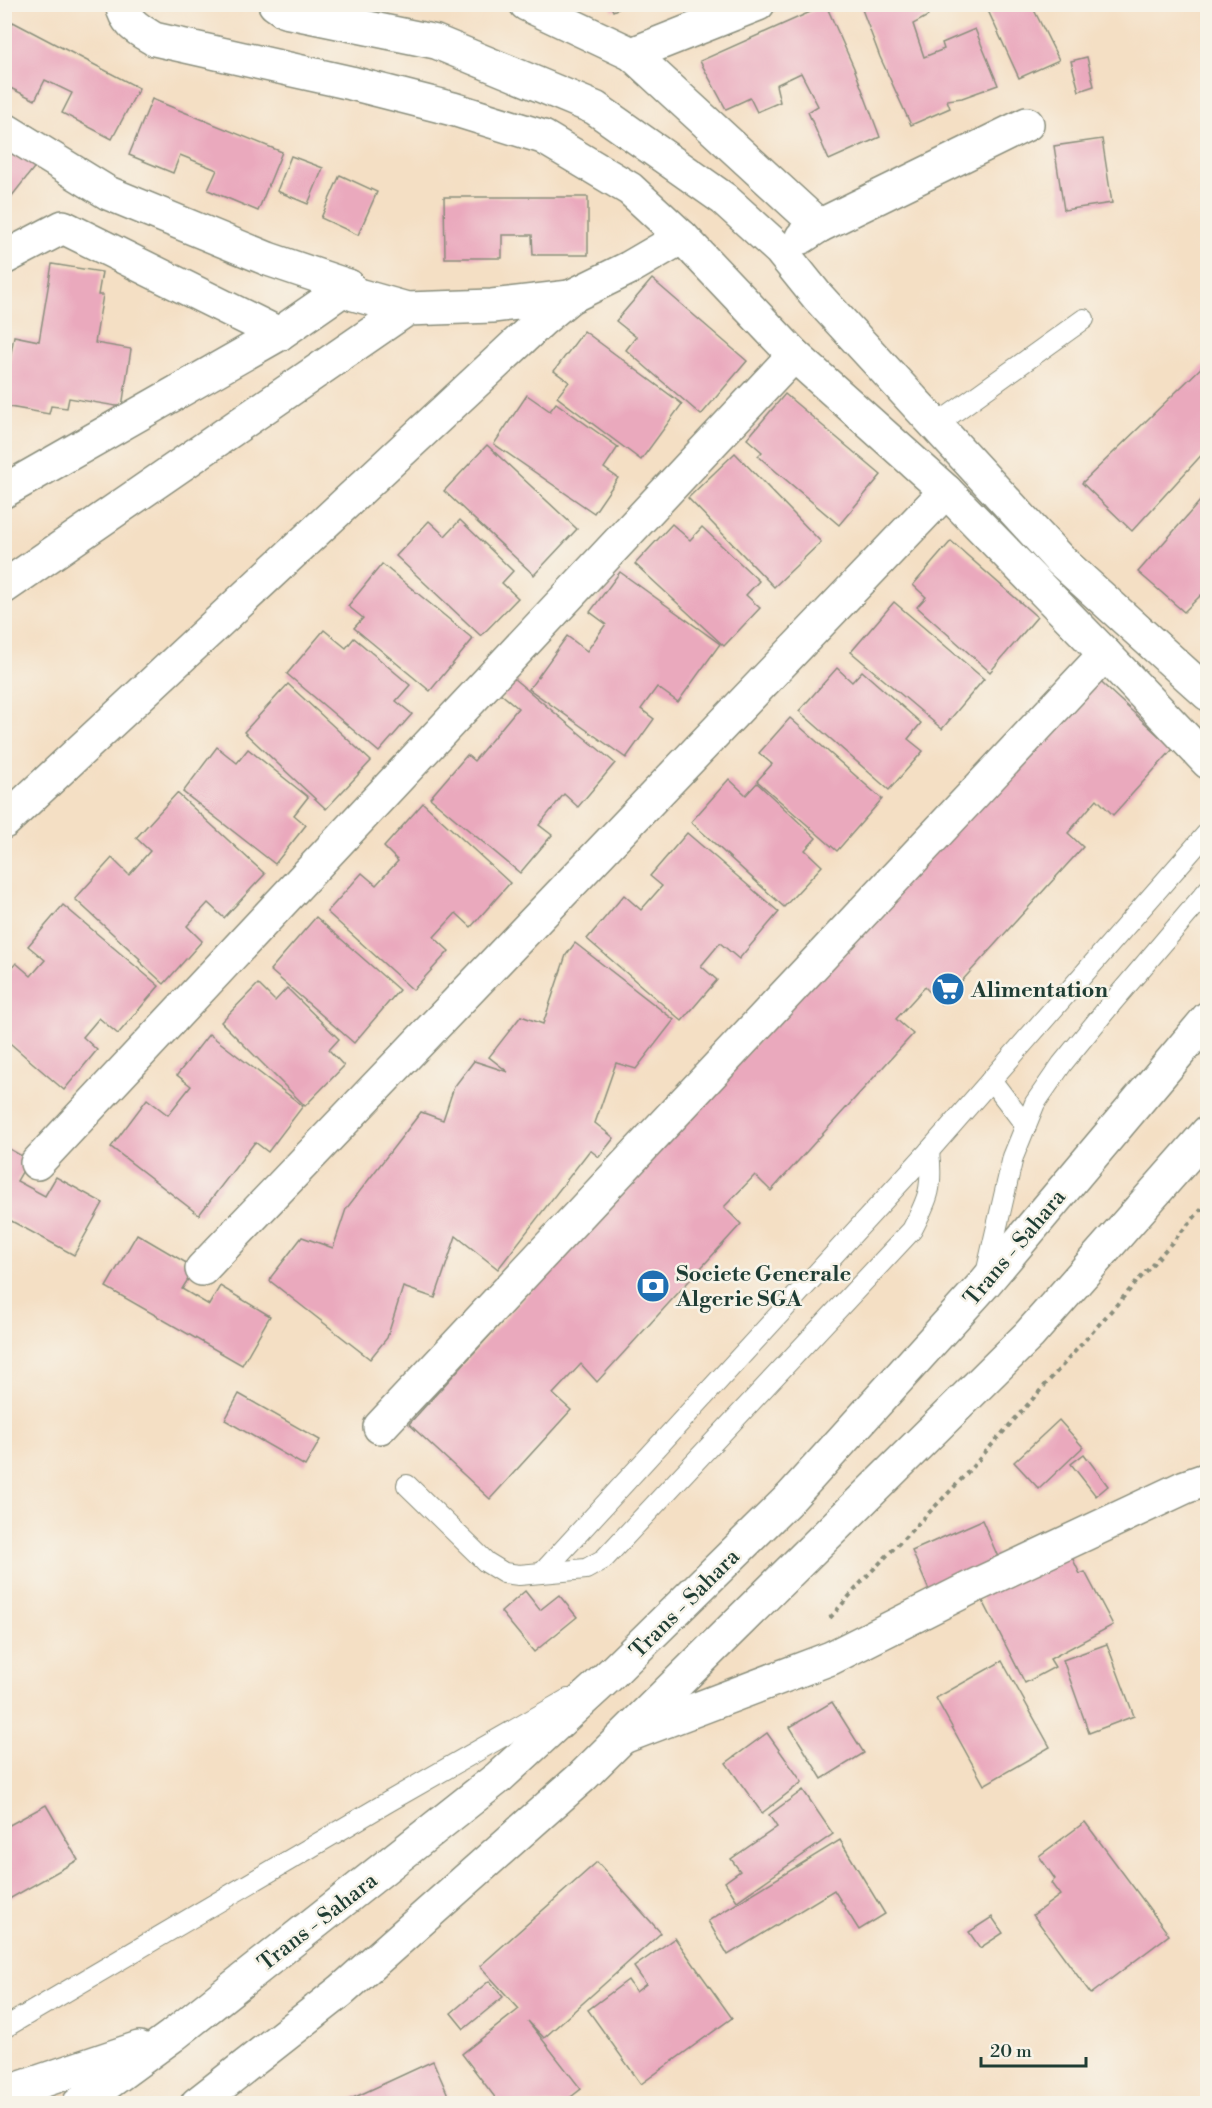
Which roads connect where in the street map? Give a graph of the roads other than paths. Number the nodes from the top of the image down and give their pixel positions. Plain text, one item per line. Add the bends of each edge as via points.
1 (122, 4) edge
2 (275, 4) edge
3 (526, 4) edge
4 (758, 4) edge
5 (632, 54) junction
6 (1027, 124) dead end
7 (4, 129) edge
8 (819, 226) junction
9 (682, 237) junction
10 (780, 250) junction
11 (4, 258) edge
12 (348, 286) junction
13 (570, 297) junction
14 (407, 309) junction
15 (1084, 319) dead end
16 (279, 334) junction
17 (794, 355) junction
18 (936, 425) junction
19 (4, 491) edge
20 (946, 492) junction
21 (4, 587) edge
22 (1105, 654) junction
23 (1208, 694) edge
24 (1208, 762) edge
25 (4, 822) edge
26 (1208, 832) edge
27 (1208, 890) edge
28 (1208, 1018) edge
29 (992, 1080) junction
30 (1026, 1125) junction
31 (1208, 1132) edge
32 (929, 1151) junction
33 (37, 1163) dead end
34 (202, 1269) dead end
35 (984, 1284) junction
36 (380, 1427) dead end
37 (1208, 1479) edge
38 (406, 1485) dead end
39 (542, 1572) junction
40 (612, 1674) junction
41 (623, 1737) junction
42 (4, 2028) edge
43 (172, 2036) junction
44 (4, 2097) edge
45 (79, 2103) edge
46 (197, 2103) edge

1 - 9 main road via 124,15 136,29 154,39 351,83 453,109 543,138 630,189
2 - 10 main road via 285,11 436,42 595,108 724,200
3 - 5 main road
4 - 5 main road
5 - 8 main road
6 - 8 main road
7 - 12 main road via 108,193 268,259
8 - 10 main road
9 - 13 main road
9 - 17 main road
10 - 18 main road
11 - 16 main road via 63,227
12 - 14 main road via 354,294
12 - 16 main road
13 - 14 main road via 492,306
13 - 25 main road
14 - 21 main road
15 - 18 lane
16 - 19 main road
17 - 20 main road
17 - 33 main road
18 - 23 main road via 1059,559
20 - 22 main road
20 - 34 main road
22 - 24 main road
22 - 36 main road
26 - 29 lane
27 - 30 lane via 1062,1064 1035,1103
28 - 35 main road, Trans - Sahara
29 - 30 lane
29 - 32 lane
30 - 35 lane via 1013,1157
31 - 41 main road via 1029,1335
32 - 39 lane
32 - 39 lane via 932,1176 928,1199 912,1230 604,1559 586,1569
35 - 40 main road, Trans - Sahara via 791,1497
37 - 41 main road via 970,1588 831,1658
38 - 39 lane via 486,1562 504,1573
40 - 42 lane
40 - 43 main road, Trans - Sahara via 499,1777
41 - 46 main road via 341,1991
43 - 44 main road
43 - 45 main road, Trans - Sahara

